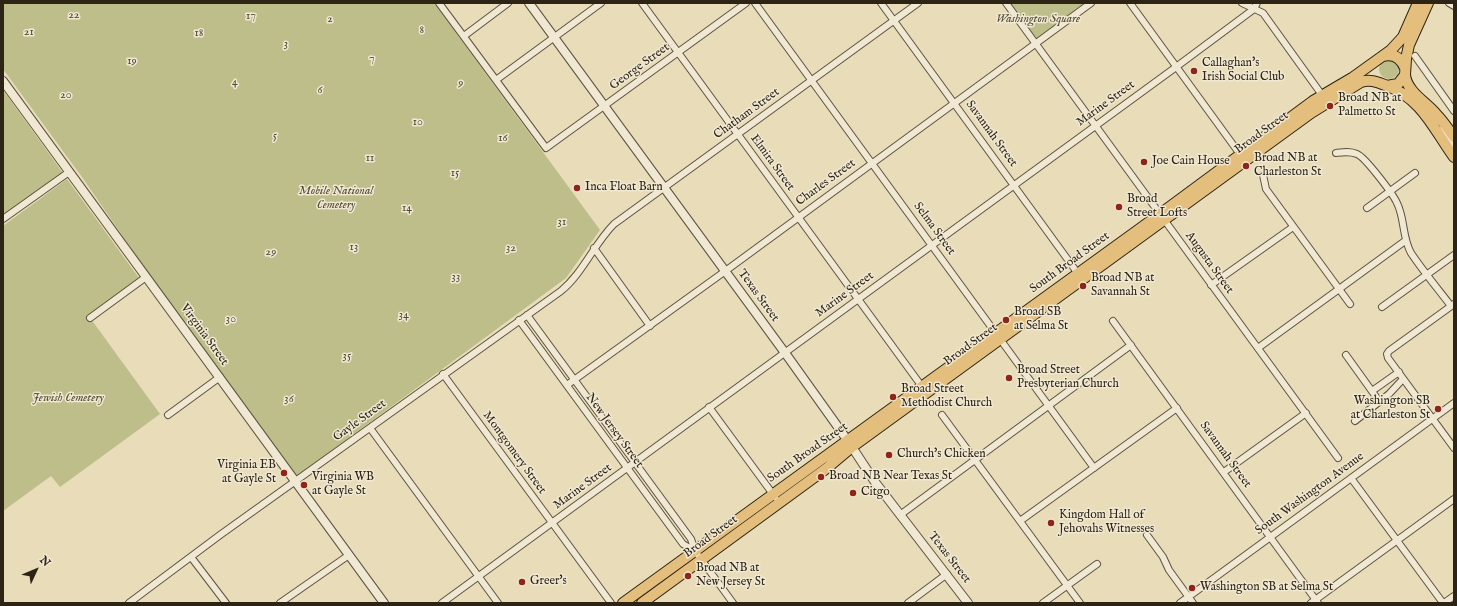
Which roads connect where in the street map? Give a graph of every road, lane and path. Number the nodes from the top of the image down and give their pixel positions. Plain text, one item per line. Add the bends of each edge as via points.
1 (439, 3) edge
2 (508, 3) edge
3 (529, 3) edge
4 (601, 3) edge
5 (642, 3) edge
6 (746, 3) edge
7 (755, 3) edge
8 (881, 3) edge
9 (918, 3) edge
10 (1006, 3) edge
11 (1091, 3) edge
12 (1130, 3) edge
13 (1242, 3) edge
14 (1418, 3) edge
15 (1428, 3) edge
16 (1449, 3) edge
17 (1256, 6) edge
18 (1454, 6) edge
19 (894, 20) junction
20 (464, 36) junction
21 (554, 38) junction
22 (1035, 43) junction
23 (678, 53) junction
24 (1415, 56) dead end
25 (1380, 58) junction
26 (1176, 67) junction
27 (1405, 71) junction
28 (496, 80) junction
29 (3, 81) edge
30 (812, 81) junction
31 (1384, 85) junction
32 (1322, 95) junction
33 (955, 103) junction
34 (604, 107) junction
35 (1454, 111) edge
36 (1428, 118) junction
37 (1095, 126) junction
38 (738, 134) junction
39 (1454, 136) edge
40 (1454, 147) edge
41 (1336, 153) dead end
42 (1454, 157) edge
43 (1243, 158) junction
44 (873, 163) junction
45 (69, 172) junction
46 (1415, 173) dead end
47 (1263, 175) dead end
48 (1014, 185) junction
49 (663, 188) junction
50 (1389, 192) junction
51 (1367, 208) dead end
52 (1162, 217) junction
53 (798, 218) junction
54 (3, 219) edge
55 (1293, 227) junction
56 (1406, 241) junction
57 (932, 245) junction
58 (594, 248) junction
59 (1454, 255) edge
60 (724, 272) junction
61 (1427, 274) junction
62 (1081, 276) junction
63 (146, 277) junction
64 (1211, 285) junction
65 (1338, 289) junction
66 (858, 299) junction
67 (1350, 304) dead end
68 (1453, 305) edge
69 (1382, 307) dead end
70 (526, 315) junction
71 (90, 318) dead end
72 (519, 320) junction
73 (1113, 321) dead end
74 (650, 326) junction
75 (999, 336) junction
76 (1131, 345) junction
77 (1258, 348) junction
78 (784, 353) junction
79 (1346, 355) dead end
80 (1399, 372) junction
81 (443, 374) junction
82 (220, 377) junction
83 (1403, 378) junction
84 (574, 380) junction
85 (567, 385) junction
86 (924, 390) junction
87 (1372, 391) junction
88 (1380, 401) junction
89 (1454, 403) edge
90 (1049, 406) junction
91 (709, 407) junction
92 (1177, 408) junction
93 (1306, 413) junction
94 (168, 415) dead end
95 (942, 415) dead end
96 (1432, 418) junction
97 (1355, 421) dead end
98 (370, 428) junction
99 (850, 444) junction
100 (1454, 448) edge
101 (1338, 458) dead end
102 (976, 460) junction
103 (636, 462) junction
104 (628, 468) junction
105 (1094, 468) junction
106 (1224, 472) junction
107 (1352, 478) junction
108 (295, 482) junction
109 (773, 494) junction
110 (1454, 499) edge
111 (780, 503) junction
112 (900, 515) junction
113 (741, 517) junction
114 (1020, 521) junction
115 (552, 523) junction
116 (747, 526) junction
117 (1147, 535) dead end
118 (1270, 537) junction
119 (1397, 540) junction
120 (695, 551) junction
121 (349, 555) junction
122 (191, 557) junction
123 (702, 560) junction
124 (1097, 564) dead end
125 (947, 574) junction
126 (479, 576) junction
127 (1067, 586) junction
128 (1454, 596) edge
129 (1188, 597) junction
130 (1315, 602) edge
131 (129, 603) edge
132 (226, 603) edge
133 (280, 603) edge
134 (384, 603) edge
135 (442, 603) edge
136 (498, 603) edge
137 (610, 603) edge
138 (623, 603) edge
139 (642, 603) edge
140 (733, 603) edge
141 (908, 603) edge
142 (968, 603) edge
143 (1043, 603) edge
144 (1080, 603) edge
145 (1180, 603) edge
146 (1193, 603) edge
147 (1443, 603) edge

1 - 20 street
2 - 20 street
3 - 21 street, Texas Street
4 - 21 street
5 - 23 street, Elmira Street
6 - 23 street, George Street
7 - 30 street, Selma Street
8 - 19 street, Savannah Street
9 - 19 street, Chatham Street
10 - 22 street, Augusta Street
11 - 22 street, Charles Street
12 - 26 street
13 - 17 street
14 - 25 main road via 1403,37
15 - 27 main road via 1409,45
16 - 18 street
17 - 26 street, Marine Street
17 - 32 street
19 - 30 street, Chatham Street
19 - 33 street, Savannah Street
20 - 28 street
21 - 28 street
21 - 34 street, Texas Street
22 - 33 street, Charles Street
22 - 37 street, Augusta Street
23 - 34 street, George Street
23 - 38 street, Elmira Street
24 - 35 street
25 - 27 main road via 1390,55 1396,57 1401,61
25 - 31 main road via 1374,65 1373,72 1375,78
25 - 32 main road
26 - 37 street, Marine Street
26 - 43 street
27 - 31 main road via 1398,84
27 - 39 main road via 1408,86 1438,115
28 - 34 street, George Street via 546,148
29 - 45 street, Virginia Street
30 - 38 street, Chatham Street
30 - 44 street, Selma Street
31 - 36 main road via 1398,90
31 - 43 main road, Broad Street via 1368,80 1357,84
32 - 43 main road
33 - 44 street, Charles Street
33 - 48 street, Savannah Street
34 - 49 street, Texas Street
36 - 40 street
36 - 42 main road
37 - 48 street, Marine Street
37 - 52 street, Augusta Street
38 - 49 street, Chatham Street
38 - 53 street, Elmira Street
41 - 50 street via 1359,154
43 - 52 main road, Broad Street
44 - 53 street, Charles Street
44 - 57 street, Selma Street
45 - 54 street
45 - 63 street, Virginia Street
46 - 50 street
47 - 55 street via 1266,190
48 - 57 street, Marine Street
48 - 62 street, Savannah Street
49 - 58 street, Chatham Street via 614,224
49 - 60 street, Texas Street
50 - 51 street
50 - 56 street via 1397,203
52 - 62 main road, Broad Street
52 - 64 street, Augusta Street
53 - 60 street, Charles Street
53 - 66 street, Elmira Street
55 - 64 street
55 - 65 street
56 - 61 street
56 - 65 street
57 - 66 street, Marine Street
57 - 75 street, Selma Street
58 - 70 street, Gayle Street via 570,284
58 - 74 street
59 - 61 street
60 - 74 street, Charles Street
60 - 78 street, Texas Street
61 - 68 street
61 - 69 street
62 - 75 main road, Broad Street
63 - 71 street
63 - 82 street, Virginia Street
64 - 77 street, Augusta Street
65 - 67 street
65 - 77 street
66 - 78 street, Marine Street
66 - 86 street, Elmira Street
68 - 80 street via 1389,351 1388,358
70 - 72 street, Gayle Street
70 - 84 street, New Jersey Street
72 - 81 street, Gayle Street
72 - 85 street, New Jersey Street
73 - 76 street, Savannah Street
74 - 84 street, Charles Street
75 - 86 main road, Broad Street
75 - 90 street, Selma Street
76 - 90 street
76 - 92 street, Savannah Street
77 - 93 street, Augusta Street
78 - 91 street, Marine Street
78 - 99 street, Texas Street
79 - 87 street
80 - 83 street
80 - 87 street
81 - 98 street, Gayle Street
81 - 115 street, Montgomery Street
82 - 94 street
82 - 108 street, Virginia Street
83 - 88 street
83 - 96 street
84 - 85 street, Charles Street
84 - 103 street, New Jersey Street
85 - 104 street, New Jersey Street
86 - 99 main road, Broad Street
87 - 88 street
88 - 97 street
89 - 96 street, South Washington Avenue
90 - 102 street
90 - 105 street, Selma Street
91 - 103 street, Marine Street
91 - 109 street
92 - 105 street
92 - 106 street, Savannah Street
93 - 101 street, Augusta Street
93 - 106 street
95 - 102 street
96 - 100 street
96 - 107 street, South Washington Avenue
98 - 108 street, Gayle Street
98 - 126 street
99 - 109 main road, South Broad Street
99 - 111 main road, Broad Street via 840,458
99 - 112 street, Texas Street
102 - 112 street
102 - 114 street
103 - 104 street, Marine Street
103 - 120 street, New Jersey Street via 691,539
104 - 115 street, Marine Street
104 - 120 street, New Jersey Street via 683,544
105 - 114 street
106 - 118 street, Savannah Street
107 - 118 street, South Washington Avenue
107 - 119 street
108 - 121 street, Virginia Street
108 - 122 street, Gayle Street
109 - 111 street
109 - 113 main road, South Broad Street
110 - 119 street
111 - 116 main road, Broad Street
112 - 125 street, Texas Street
113 - 116 street
113 - 120 main road, South Broad Street
114 - 127 street
115 - 126 street, Marine Street
115 - 137 street, Montgomery Street
116 - 123 main road, Broad Street
117 - 129 street
118 - 129 street, South Washington Avenue
118 - 130 street, Savannah Street
119 - 130 street
119 - 147 street
120 - 123 street, New Jersey Street
120 - 138 main road, South Broad Street
121 - 133 street
121 - 134 street, Virginia Street
122 - 131 street, Gayle Street
122 - 132 street
123 - 139 main road, Broad Street
123 - 140 street, New Jersey Street
124 - 127 street
125 - 141 street
125 - 142 street, Texas Street
126 - 135 street, Marine Street
126 - 136 street
127 - 143 street
127 - 144 street
128 - 147 street
129 - 145 street, South Washington Avenue
129 - 146 street

